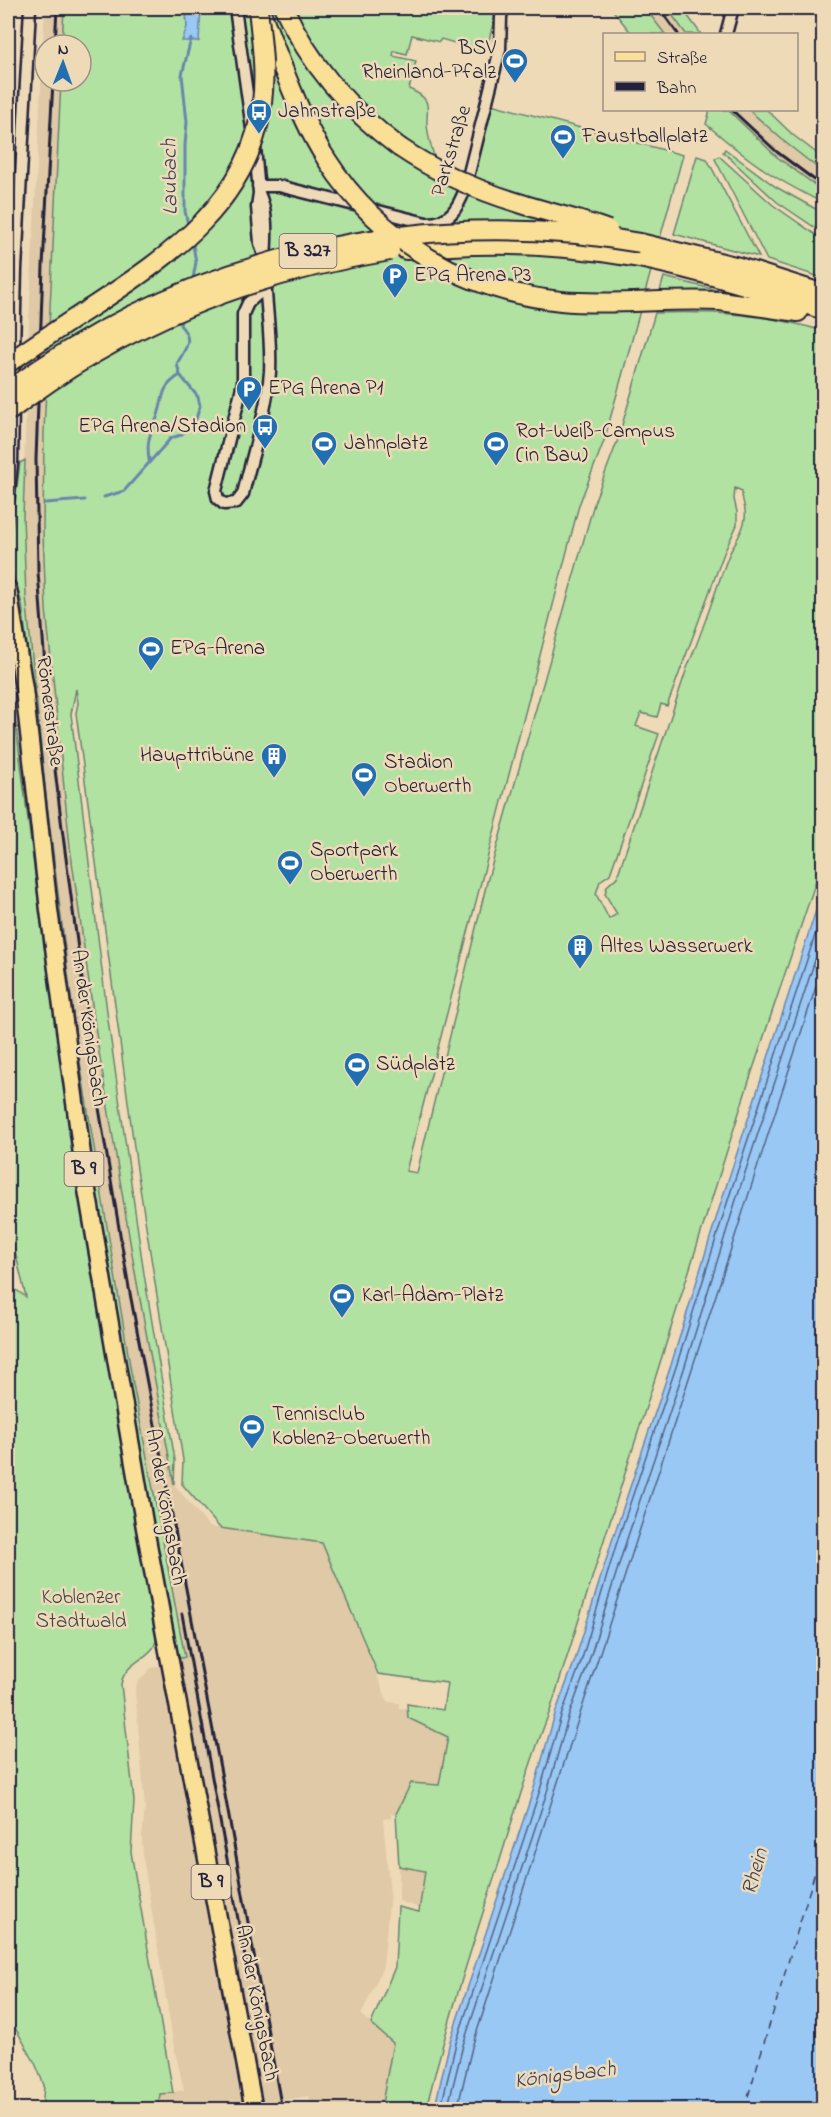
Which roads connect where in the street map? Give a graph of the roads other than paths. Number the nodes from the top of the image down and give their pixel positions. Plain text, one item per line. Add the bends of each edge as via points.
1 (30, 8) edge
2 (235, 8) edge
3 (259, 8) edge
4 (284, 8) edge
5 (503, 8) edge
6 (733, 8) edge
7 (818, 8) edge
8 (824, 13) edge
9 (726, 33) edge
10 (259, 190) junction
11 (640, 243) junction
12 (266, 287) junction
13 (824, 294) edge
14 (824, 310) edge
15 (824, 318) edge
16 (8, 363) edge
17 (8, 391) edge
18 (8, 412) edge
19 (9, 482) edge
20 (8, 501) edge
21 (8, 590) edge
22 (49, 910) joint
23 (254, 2109) edge

1 - 19 street
2 - 10 street
3 - 15 highway, bridge via 304,119 338,177 392,232 442,267 500,290 542,299 720,301 782,308
3 - 16 highway, bridge via 264,68 262,104 248,154 226,195 198,229 156,264
4 - 11 highway, B 327, bridge via 305,48 338,94 364,120 413,157 485,191
5 - 10 street, Parkstraße via 500,49 465,189 450,215 439,222 426,223 279,186
6 - 9 street
7 - 8 street
10 - 12 street via 266,221
11 - 13 highway, B 327 via 717,261
11 - 17 highway, B 327, bridge via 565,233 473,230 390,236 315,249 222,276 156,303 87,338
12 - 12 street via 248,303 242,319 242,389 216,491 224,504 236,503 243,494 268,385
14 - 18 highway, B 327, bridge via 714,276 598,252 504,245 390,251 300,268 192,304 89,356
19 - 20 street
21 - 22 main road, Römerstraße / B 9 via 24,689
22 - 23 main road, An der Königsbach / B 9 via 86,1184 145,1528

